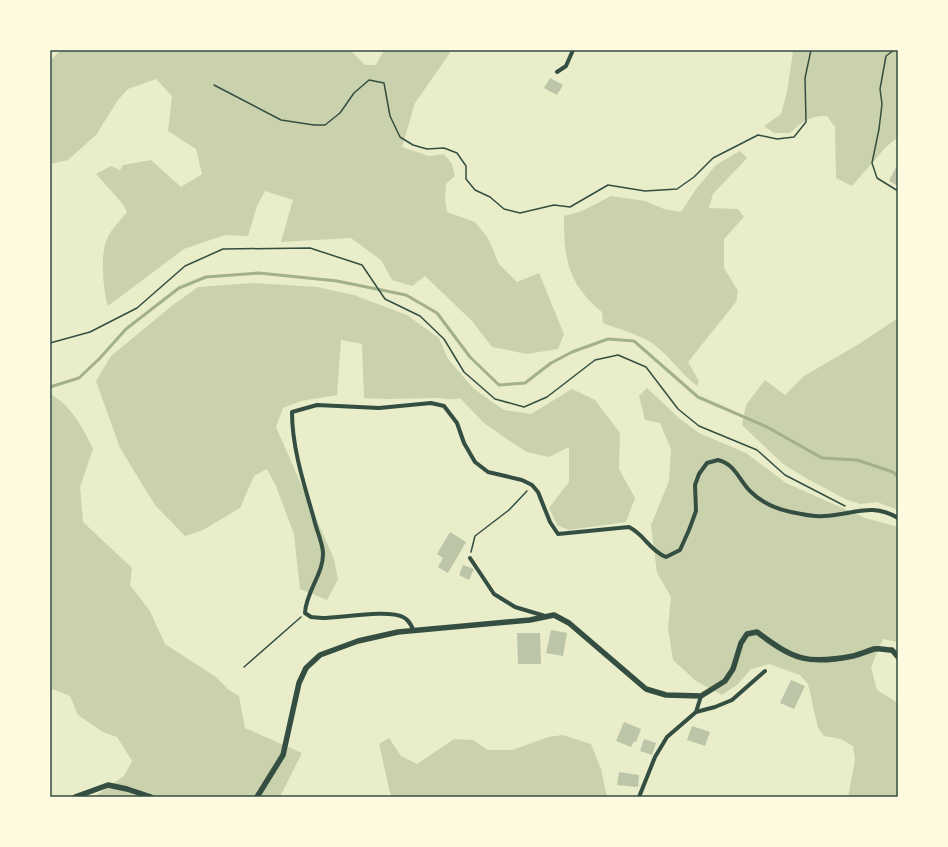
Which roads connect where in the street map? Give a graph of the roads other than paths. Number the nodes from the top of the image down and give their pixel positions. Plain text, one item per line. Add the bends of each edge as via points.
1 (573, 50) edge
2 (557, 72) dead end
3 (898, 518) edge
4 (470, 558) road end
5 (547, 617) junction
6 (414, 631) junction
7 (898, 657) edge
8 (765, 671) dead end
9 (701, 696) junction
10 (696, 712) junction
11 (75, 797) edge
12 (151, 797) edge
13 (257, 797) edge
14 (640, 797) edge

1 - 2 street via 566,66
3 - 6 street via 876,509 823,517 790,512 764,503 750,491 733,468 718,460 707,463 699,474 695,485 696,511 689,530 680,550 666,557 652,549 639,532 629,527 558,534 550,522 538,492 532,485 488,472 475,462 464,443 458,423 444,406 431,403 379,408 317,405 292,412 295,451 323,552 318,577 305,603 305,613 311,617 322,618 388,613 402,616 410,622
4 - 5 street via 494,594 515,607
5 - 6 street
5 - 9 street via 554,615 569,623 646,689 666,695
6 - 13 street via 358,641 320,655 306,668 299,683 283,755
7 - 9 street via 892,650 875,649 864,654 832,660 810,661 792,656 757,632 747,634 741,643 733,669 725,681
8 - 10 street via 732,700
9 - 10 street
10 - 14 street via 667,737 655,756
11 - 12 street via 108,785

